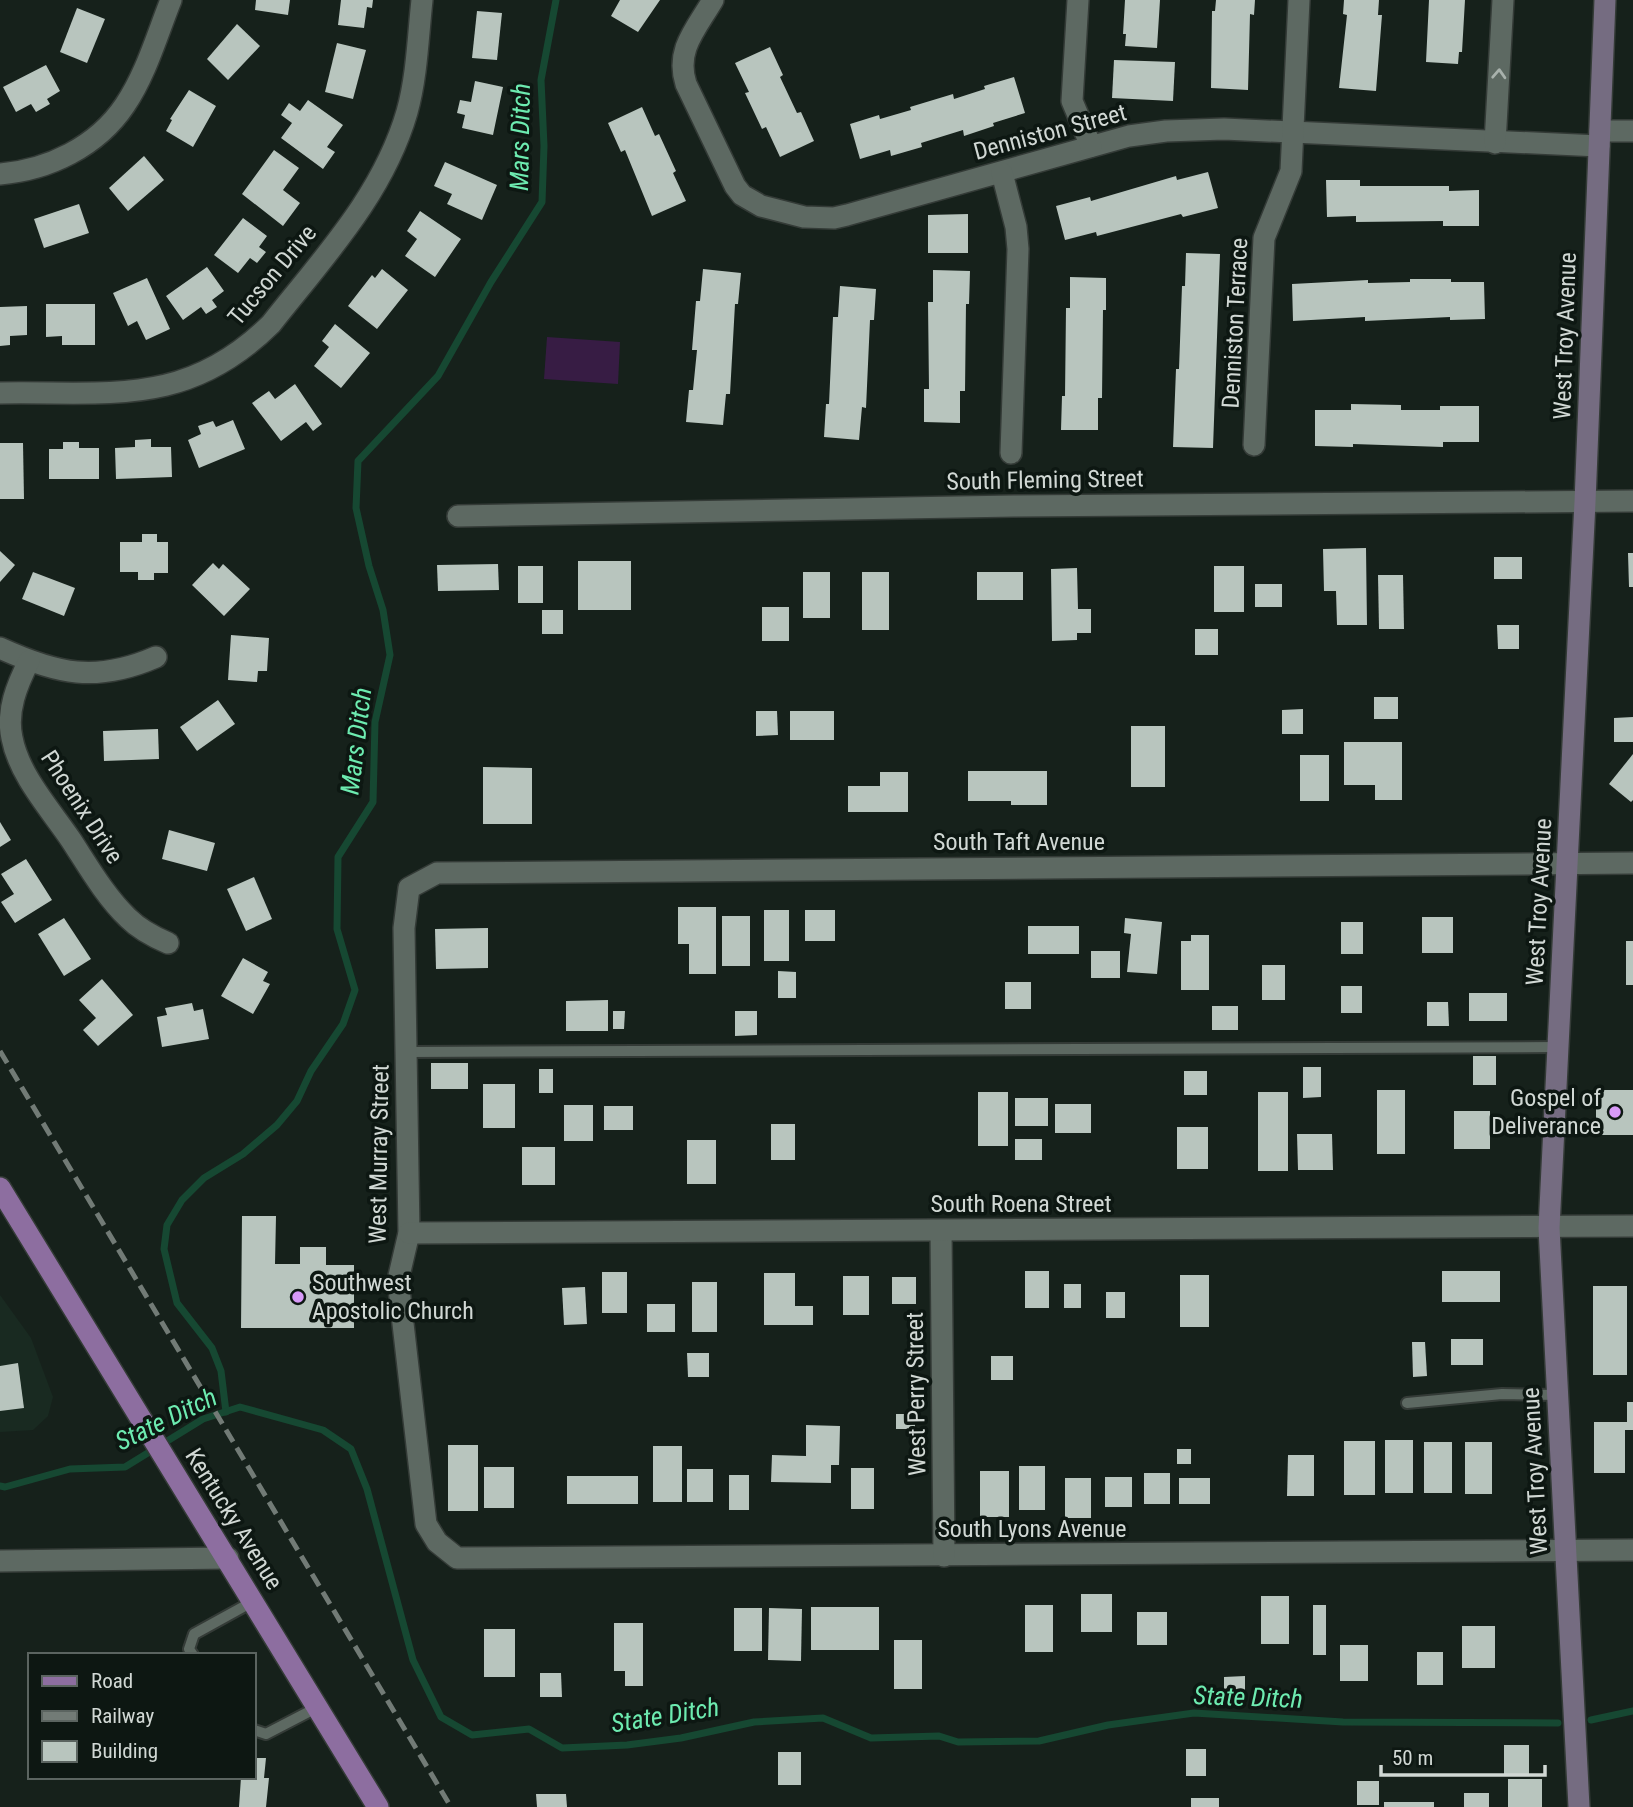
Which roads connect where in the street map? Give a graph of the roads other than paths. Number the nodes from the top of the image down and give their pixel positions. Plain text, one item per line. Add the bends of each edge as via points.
1 (171, 0) edge
2 (422, 0) edge
3 (713, 0) edge
4 (1078, 0) edge
5 (1299, 0) edge
6 (1503, 0) edge
7 (1605, 0) edge
8 (1633, 131) edge
9 (1293, 134) junction
10 (1600, 139) junction
11 (1495, 143) junction
12 (1091, 146) junction
13 (1002, 173) junction
14 (0, 174) edge
15 (0, 393) edge
16 (1254, 445) dead end
17 (1011, 453) dead end
18 (1633, 501) edge
19 (1585, 502) junction
20 (458, 516) dead end
21 (0, 648) edge
22 (156, 657) dead end
23 (29, 661) junction
24 (1633, 863) edge
25 (1567, 864) junction
26 (409, 888) joint
27 (168, 943) dead end
28 (1558, 1047) junction
29 (408, 1052) junction
30 (0, 1188) edge
31 (1633, 1226) edge
32 (1549, 1228) junction
33 (941, 1231) junction
34 (409, 1233) junction
35 (1558, 1395) junction
36 (1407, 1403) dead end
37 (437, 1542) joint
38 (1633, 1550) edge
39 (1566, 1551) junction
40 (944, 1556) junction
41 (228, 1558) junction
42 (0, 1561) edge
43 (254, 1601) junction
44 (192, 1653) edge
45 (318, 1707) junction
46 (256, 1731) edge
47 (378, 1807) edge
48 (1579, 1807) edge

1 - 14 street via 139,79 111,122 88,143 61,158
2 - 15 street, Tucson Drive via 408,110 386,168 359,212 256,339 213,369 163,387 132,392
3 - 13 street, Denniston Street via 682,56 682,70 738,192 748,200 804,217 834,218
4 - 12 street via 1072,101
5 - 9 street, Denniston Terrace
11 -> 6 street
7 - 10 street, West Troy Avenue
8 - 10 street, Denniston Street
9 - 11 street, Denniston Street
9 - 12 street, Denniston Street via 1166,131
9 - 16 street, Denniston Terrace via 1291,171 1264,238
10 - 11 street, Denniston Street
10 - 19 street, West Troy Avenue
12 - 13 street, Denniston Street
13 - 17 street via 1018,249
18 - 19 street, South Fleming Street
19 - 20 street, South Fleming Street
19 - 25 street, West Troy Avenue
21 - 23 street
22 - 23 street via 130,668 95,674 65,672
23 - 27 street, Phoenix Drive via 15,691 10,719 21,766 122,912
24 - 25 street, South Taft Avenue
25 - 26 street, South Taft Avenue via 436,873
25 - 28 street, West Troy Avenue
26 - 29 street, West Murray Street via 404,928
28 - 29 lane
28 - 32 street, West Troy Avenue
29 - 34 street, West Murray Street
30 - 41 main road, Kentucky Avenue
31 - 32 street, South Roena Street
32 - 33 street, South Roena Street
32 - 35 street, West Troy Avenue
33 - 34 street, South Roena Street
33 - 40 street, West Perry Street
34 - 37 street, West Murray Street via 398,1280 426,1524
35 - 36 lane via 1502,1394
35 - 39 street, West Troy Avenue
37 - 40 street, South Lyons Avenue via 457,1558
38 - 39 street, South Lyons Avenue
39 - 40 street, South Lyons Avenue
39 - 48 street, West Troy Avenue
41 - 42 street
41 - 43 main road, Kentucky Avenue
43 - 44 lane via 194,1634
43 - 45 main road, Kentucky Avenue
45 - 46 lane via 266,1734
45 - 47 main road, Kentucky Avenue

